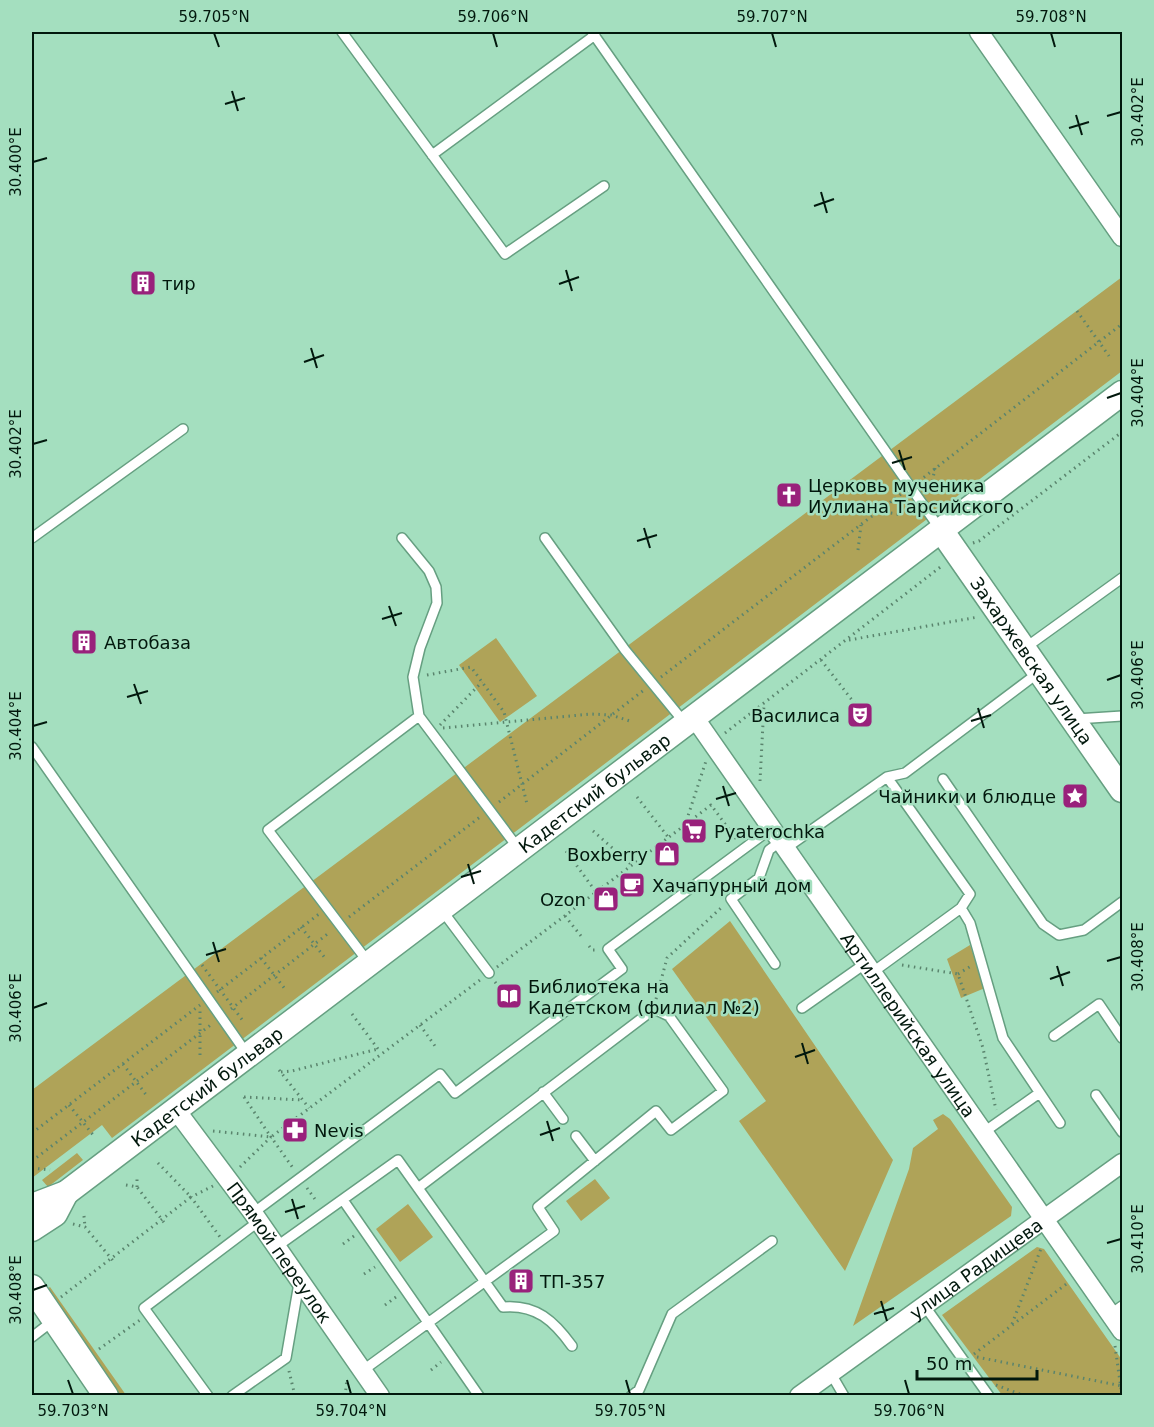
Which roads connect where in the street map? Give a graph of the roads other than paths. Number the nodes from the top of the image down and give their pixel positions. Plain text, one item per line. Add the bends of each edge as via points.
1 (342, 32) edge
2 (979, 32) edge
3 (594, 34) edge
4 (432, 155) junction
5 (604, 186) dead end
6 (1122, 237) edge
7 (1121, 398) edge
8 (183, 429) dead end
9 (941, 530) junction
10 (32, 538) edge
11 (402, 538) dead end
12 (545, 538) dead end
13 (1122, 578) edge
14 (1025, 648) junction
15 (1040, 671) junction
16 (419, 716) junction
17 (1122, 716) edge
18 (1073, 719) junction
19 (690, 721) junction
20 (32, 747) edge
21 (887, 777) junction
22 (943, 779) dead end
23 (1122, 790) edge
24 (780, 839) junction
25 (519, 850) junction
26 (1122, 902) edge
27 (961, 908) junction
28 (441, 909) junction
29 (369, 964) junction
30 (775, 964) dead end
31 (870, 968) junction
32 (489, 973) road end
33 (802, 1008) dead end
34 (1054, 1036) dead end
35 (1122, 1038) edge
36 (248, 1055) junction
37 (543, 1092) junction
38 (1038, 1094) junction
39 (1096, 1095) dead end
40 (176, 1110) junction
41 (563, 1119) dead end
42 (1060, 1124) dead end
43 (984, 1132) junction
44 (1122, 1132) edge
45 (576, 1136) dead end
46 (595, 1161) junction
47 (1122, 1163) edge
48 (418, 1188) junction
49 (66, 1193) junction
50 (343, 1200) junction
51 (32, 1206) edge
52 (256, 1217) junction
53 (1044, 1218) junction
54 (32, 1230) edge
55 (772, 1241) dead end
56 (276, 1247) junction
57 (299, 1280) junction
58 (485, 1282) junction
59 (32, 1287) edge
60 (924, 1305) junction
61 (1117, 1310) edge
62 (54, 1320) junction
63 (429, 1323) junction
64 (32, 1337) edge
65 (1119, 1338) edge
66 (572, 1346) dead end
67 (362, 1371) junction
68 (830, 1372) junction
69 (106, 1395) edge
70 (208, 1395) edge
71 (232, 1395) edge
72 (380, 1395) edge
73 (479, 1395) edge
74 (631, 1395) edge
75 (799, 1395) edge
76 (844, 1395) edge
77 (989, 1395) edge

1 - 4 lane
2 - 6 street
3 - 4 lane
3 - 9 lane
4 - 5 lane via 505,254
7 - 9 street, Кадетский бульвар
8 - 10 lane
9 - 14 street, Захаржевская улица
9 - 19 street, Кадетский бульвар
11 - 16 lane via 429,571 436,587 436,603 413,677
12 - 19 lane via 625,650
13 - 14 lane
14 - 15 street, Захаржевская улица
15 - 18 street, Захаржевская улица
15 - 21 lane via 905,773
16 - 25 lane
16 - 29 lane via 268,830
17 - 18 lane
18 - 23 street, Захаржевская улица
19 - 24 street, Артиллерийская улица
19 - 25 street, Кадетский бульвар
20 - 36 lane via 204,1002 221,1017
21 - 24 lane
21 - 27 lane via 970,894
22 - 26 lane via 1043,924 1059,935 1084,930
24 - 30 lane via 770,850 759,878 731,899
24 - 31 street, Артиллерийская улица
24 - 52 lane via 744,849 608,950 622,969 455,1093 440,1074
25 - 28 street, Кадетский бульвар
27 - 31 lane
27 - 38 lane via 970,923 1003,1038
28 - 29 street, Кадетский бульвар
28 - 32 lane
29 - 36 street, Кадетский бульвар
31 - 33 lane
31 - 43 street, Артиллерийская улица
34 - 35 lane via 1099,1004
36 - 40 street, Кадетский бульвар
37 - 41 lane
37 - 46 lane via 654,1009 669,1016 723,1091 671,1130 656,1111
37 - 48 lane
38 - 42 lane
38 - 43 lane
39 - 44 lane
40 - 49 street, Кадетский бульвар
40 - 52 street, Прямой переулок
43 - 53 street, Артиллерийская улица
45 - 46 lane
46 - 58 lane via 538,1207 554,1231
47 - 53 street, улица Радищева
48 - 50 lane via 398,1160
48 - 58 lane
49 - 51 street, Кадетский бульвар
49 - 54 street, Кадетский бульвар via 55,1214
50 - 56 lane
50 - 63 lane
52 - 56 street, Прямой переулок
52 - 70 lane via 144,1308
53 - 60 street, улица Радищева
53 - 61 street, Артиллерийская улица
55 - 74 lane via 672,1314 639,1390
56 - 57 street, Прямой переулок
57 - 67 street, Прямой переулок
57 - 71 lane via 286,1358
58 - 63 lane
58 - 66 lane via 503,1307 522,1307 546,1316
59 - 62 street
60 - 68 street, улица Радищева
60 - 77 lane
61 - 65 street, Артиллерийская улица
62 - 64 lane
62 - 69 street
63 - 67 lane
63 - 73 lane
67 - 72 street, Прямой переулок
68 - 75 street, улица Радищева
68 - 76 lane

